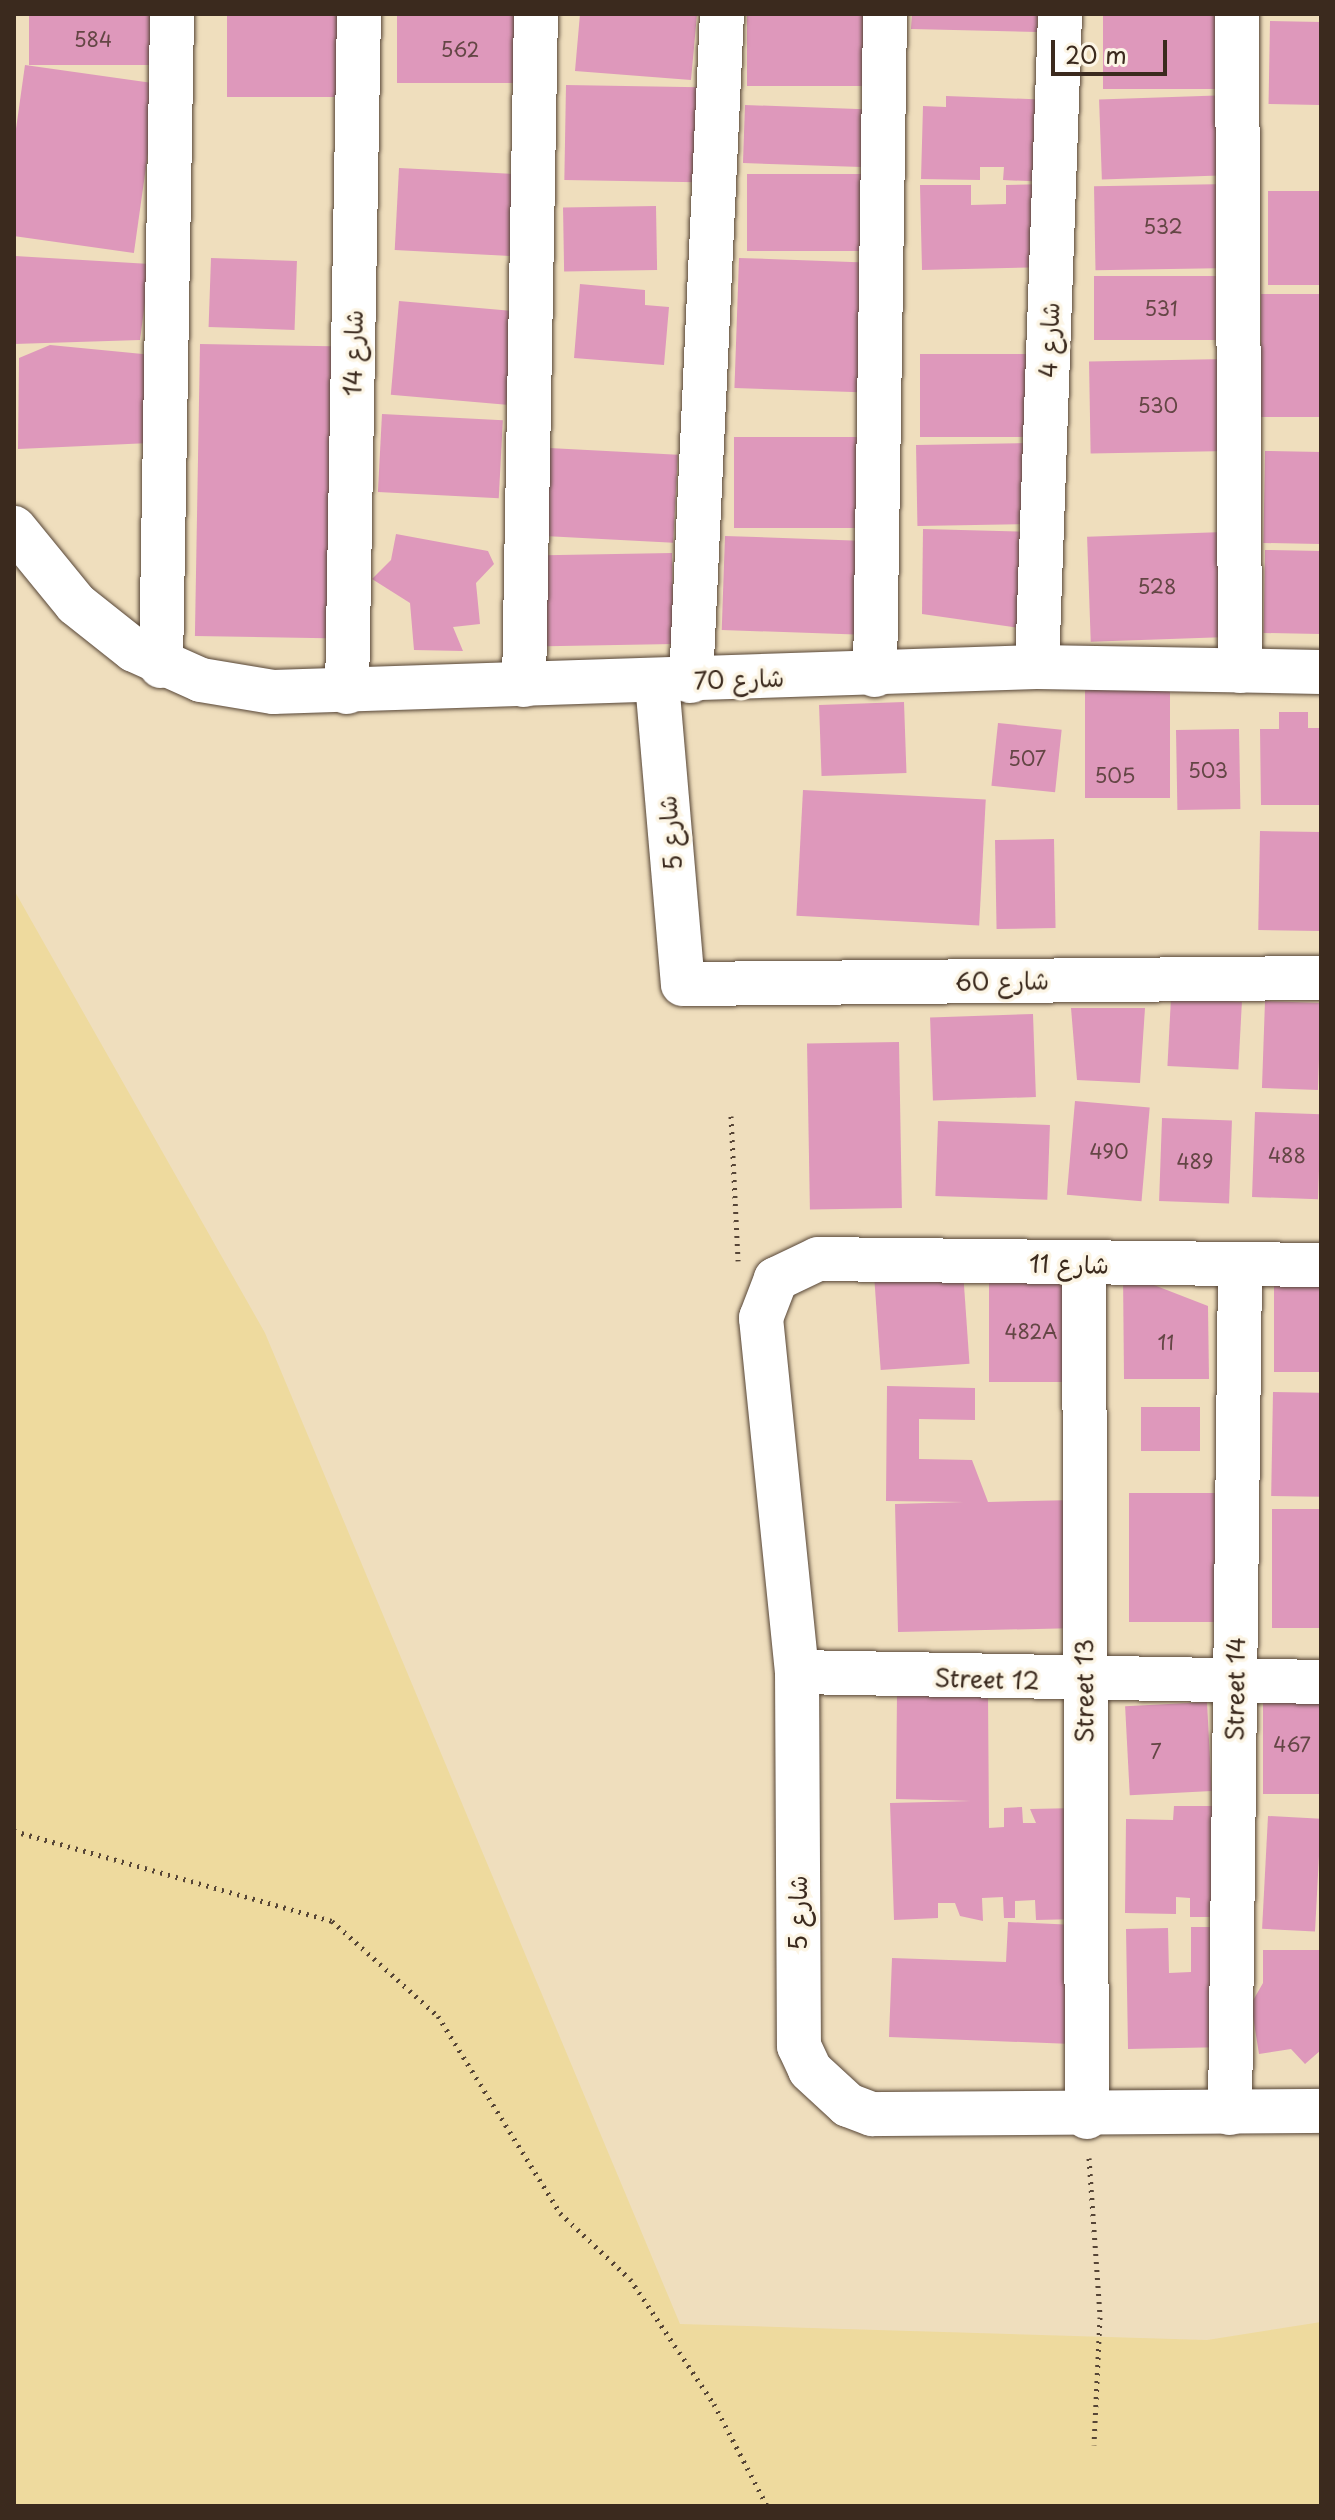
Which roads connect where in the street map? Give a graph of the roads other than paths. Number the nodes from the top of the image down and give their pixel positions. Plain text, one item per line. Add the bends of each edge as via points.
1 (172, 14) edge
2 (359, 14) edge
3 (536, 14) edge
4 (722, 14) edge
5 (885, 14) edge
6 (1060, 14) edge
7 (1237, 14) edge
8 (14, 528) edge
9 (161, 666) junction
10 (1037, 667) junction
11 (1240, 671) junction
12 (1321, 672) edge
13 (875, 675) junction
14 (674, 681) junction
15 (524, 685) junction
16 (347, 692) junction
17 (1321, 978) edge
18 (683, 984) joint
19 (1084, 1265) junction
20 (1240, 1265) junction
21 (1321, 1265) edge
22 (763, 1304) joint
23 (797, 1672) junction
24 (1084, 1682) junction
25 (1321, 1682) edge
26 (1235, 1683) junction
27 (1321, 2111) edge
28 (1230, 2113) junction
29 (1087, 2117) junction

1 - 9 street
2 - 16 street, شارع 14
3 - 15 street
4 - 14 street, شارع 5
5 - 13 street
6 - 10 street, شارع 4
7 - 11 street
8 - 9 street via 76,604
9 - 16 street, شارع 70 via 273,692
10 - 11 street, شارع 70
10 - 13 street, شارع 70
11 - 12 street, شارع 70
13 - 14 street, شارع 70
14 - 15 street, شارع 70
14 - 18 street, شارع 5
15 - 16 street, شارع 70
17 - 18 street, شارع 60
19 - 20 street, شارع 11
19 - 22 street, شارع 11 via 818,1259 788,1268
19 - 24 street, Street 13
20 - 21 street, شارع 11
20 - 26 street, Street 14
22 - 23 street, شارع 5
23 - 24 street, Street 12
23 - 29 street, شارع 5 via 799,2046 810,2070 837,2097 872,2114
24 - 26 street, Street 12
24 - 29 street, Street 13
25 - 26 street, Street 12
26 - 28 street, Street 14
27 - 28 street, شارع 5
28 - 29 street, شارع 5

